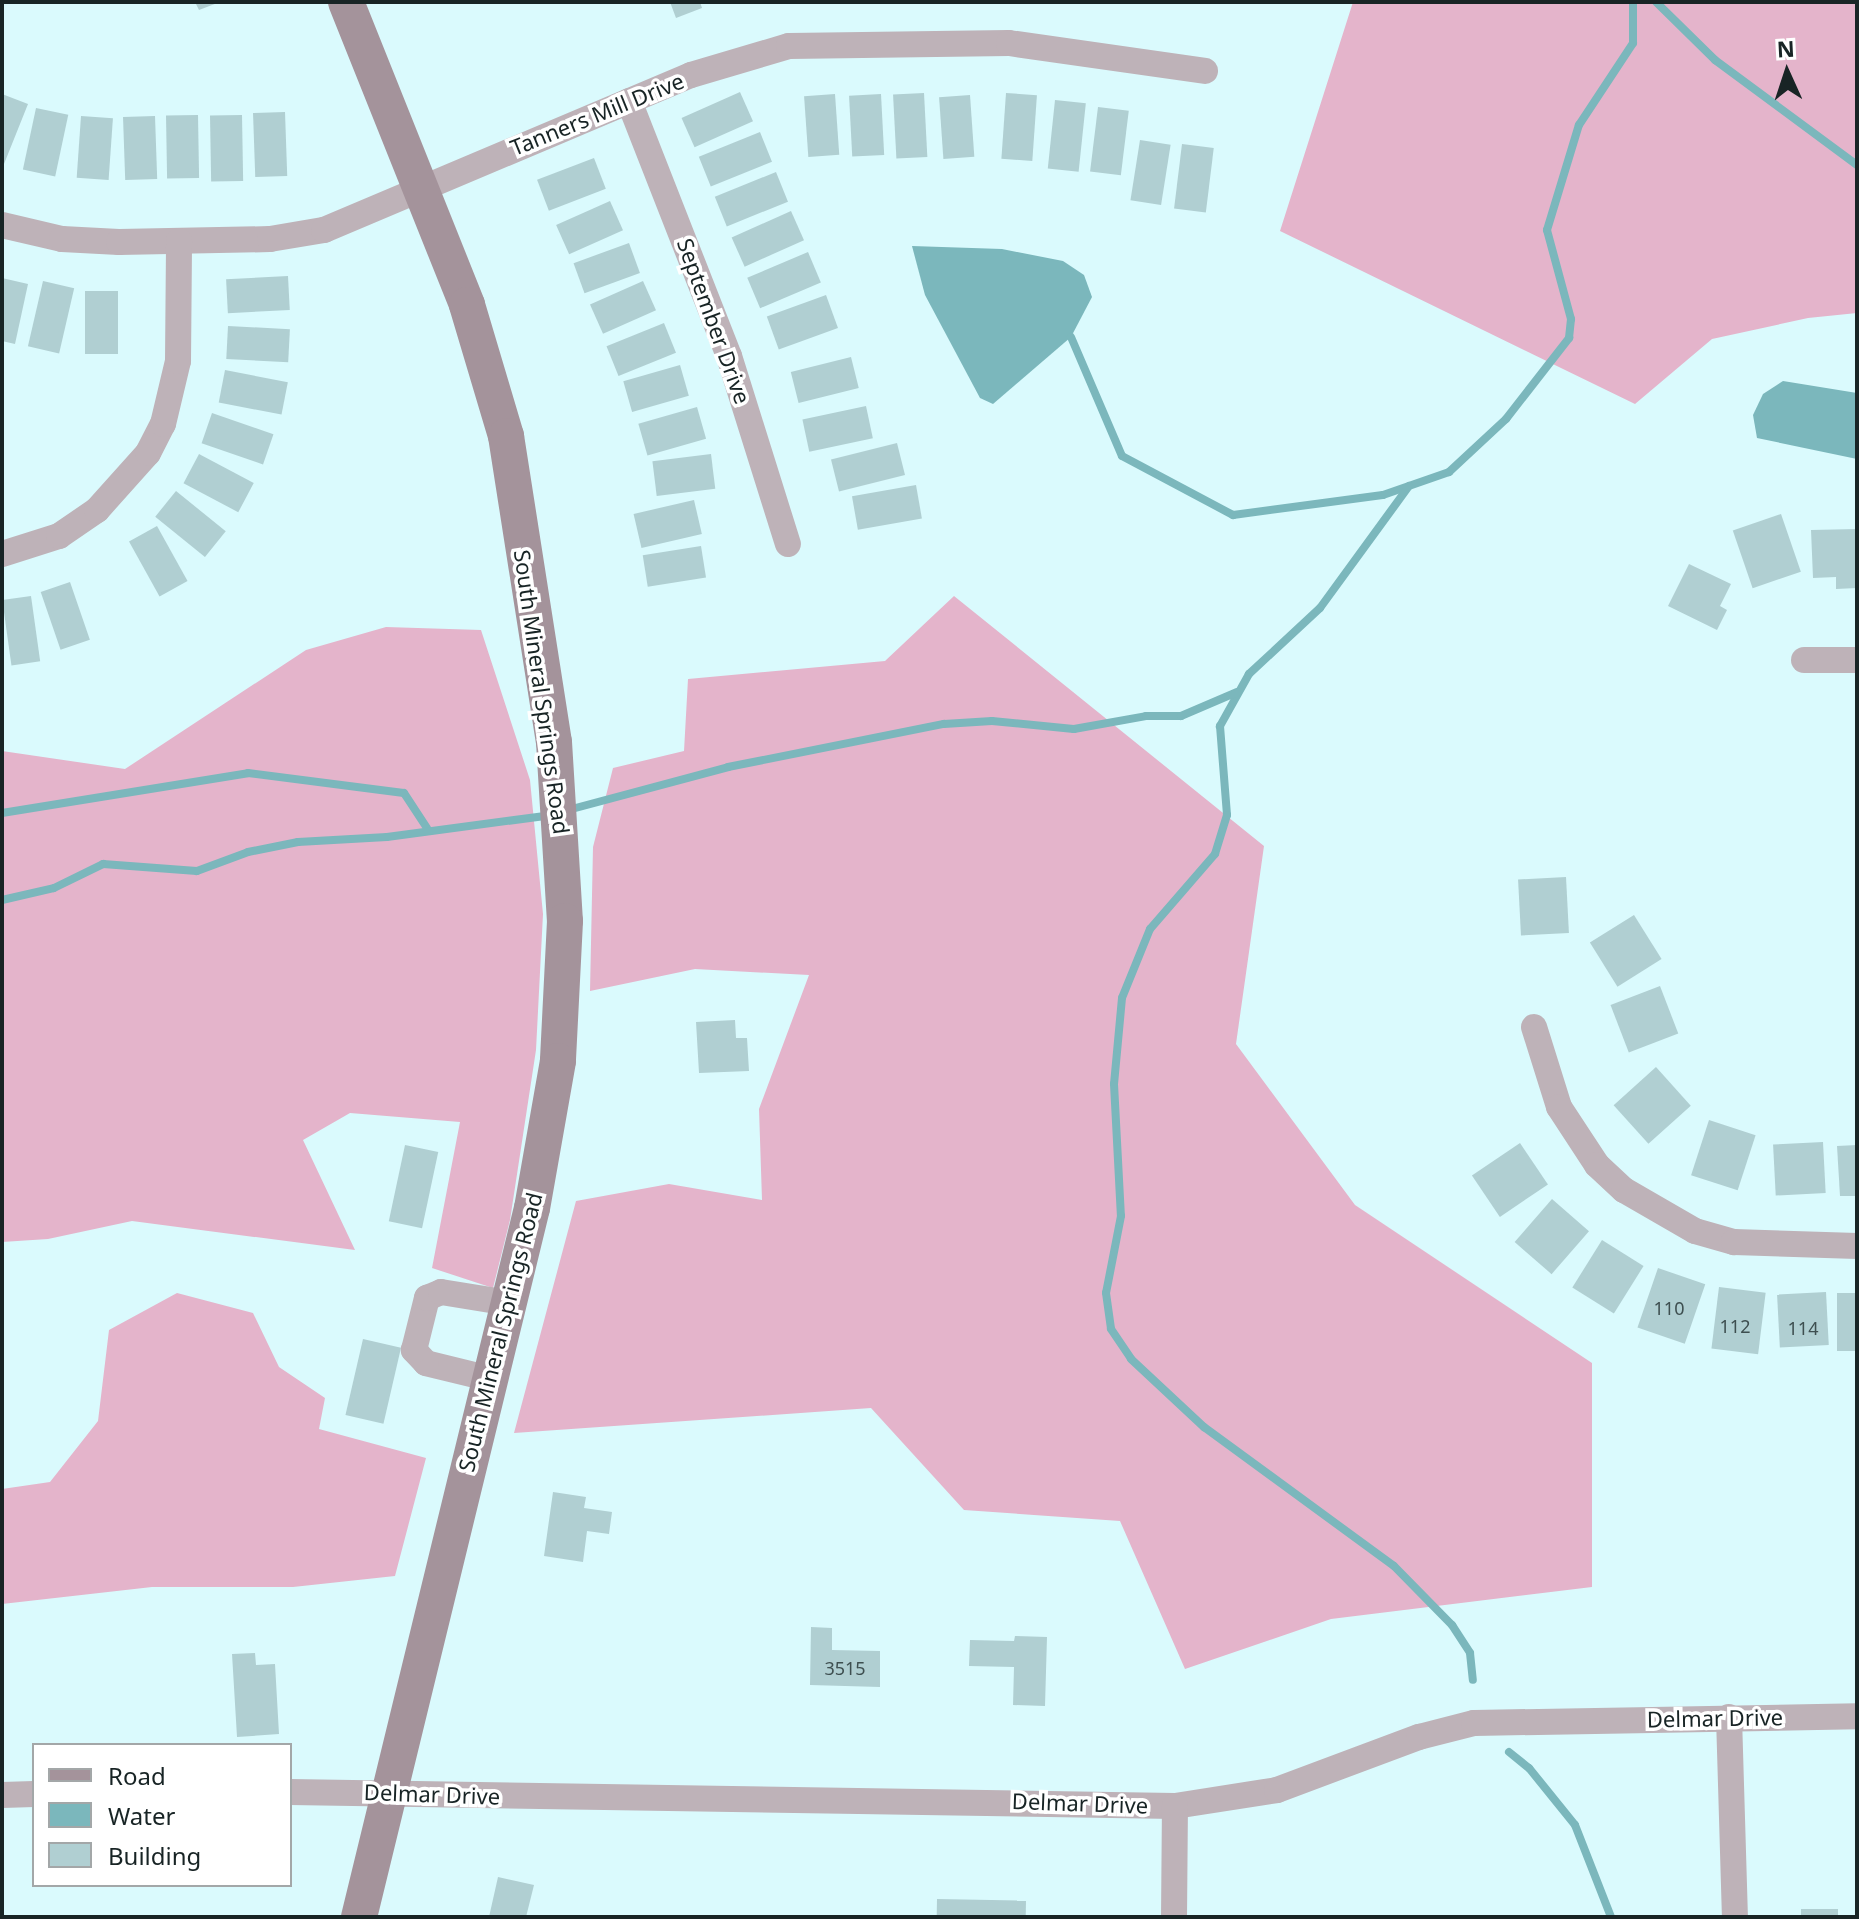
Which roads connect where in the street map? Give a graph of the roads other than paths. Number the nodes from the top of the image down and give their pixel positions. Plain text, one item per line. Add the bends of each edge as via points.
1 (346, 2) edge
2 (1205, 71) dead end
3 (629, 101) junction
4 (424, 191) junction
5 (2, 225) edge
6 (179, 241) junction
7 (788, 544) dead end
8 (2, 554) edge
9 (1804, 660) dead end
10 (1857, 660) edge
11 (1534, 1027) dead end
12 (1857, 1246) edge
13 (510, 1303) junction
14 (491, 1379) junction
15 (1857, 1716) edge
16 (1729, 1717) junction
17 (387, 1791) junction
18 (292, 1792) edge
19 (32, 1794) edge
20 (2, 1795) edge
21 (1175, 1806) junction
22 (359, 1917) edge
23 (1174, 1917) edge
24 (1735, 1917) edge

1 - 4 street, South Mineral Springs Road
2 - 3 street, Tanners Mill Drive via 1009,43 789,46 691,75
3 - 4 street, Tanners Mill Drive
3 - 7 street, September Drive via 729,356
4 - 6 street, Tanners Mill Drive via 324,230 270,239
4 - 13 street, South Mineral Springs Road via 483,353 506,436 561,814 566,966 558,1061
5 - 6 street, Tanners Mill Drive via 62,239
6 - 8 street via 178,361 163,424 148,453 97,510 59,536
9 - 10 street
11 - 12 street via 1548,1079 1576,1137 1597,1165 1633,1196 1695,1231 1734,1242
13 - 14 street, South Mineral Springs Road
13 - 14 street via 441,1292 427,1298 414,1350 426,1363
14 - 17 street, South Mineral Springs Road
15 - 16 street, Delmar Drive
16 - 21 street, Delmar Drive via 1474,1723 1419,1737 1277,1790
16 - 24 street
17 - 18 street, Delmar Drive
17 - 21 street, Delmar Drive
17 - 22 street, South Mineral Springs Road
19 - 20 street
21 - 23 street

